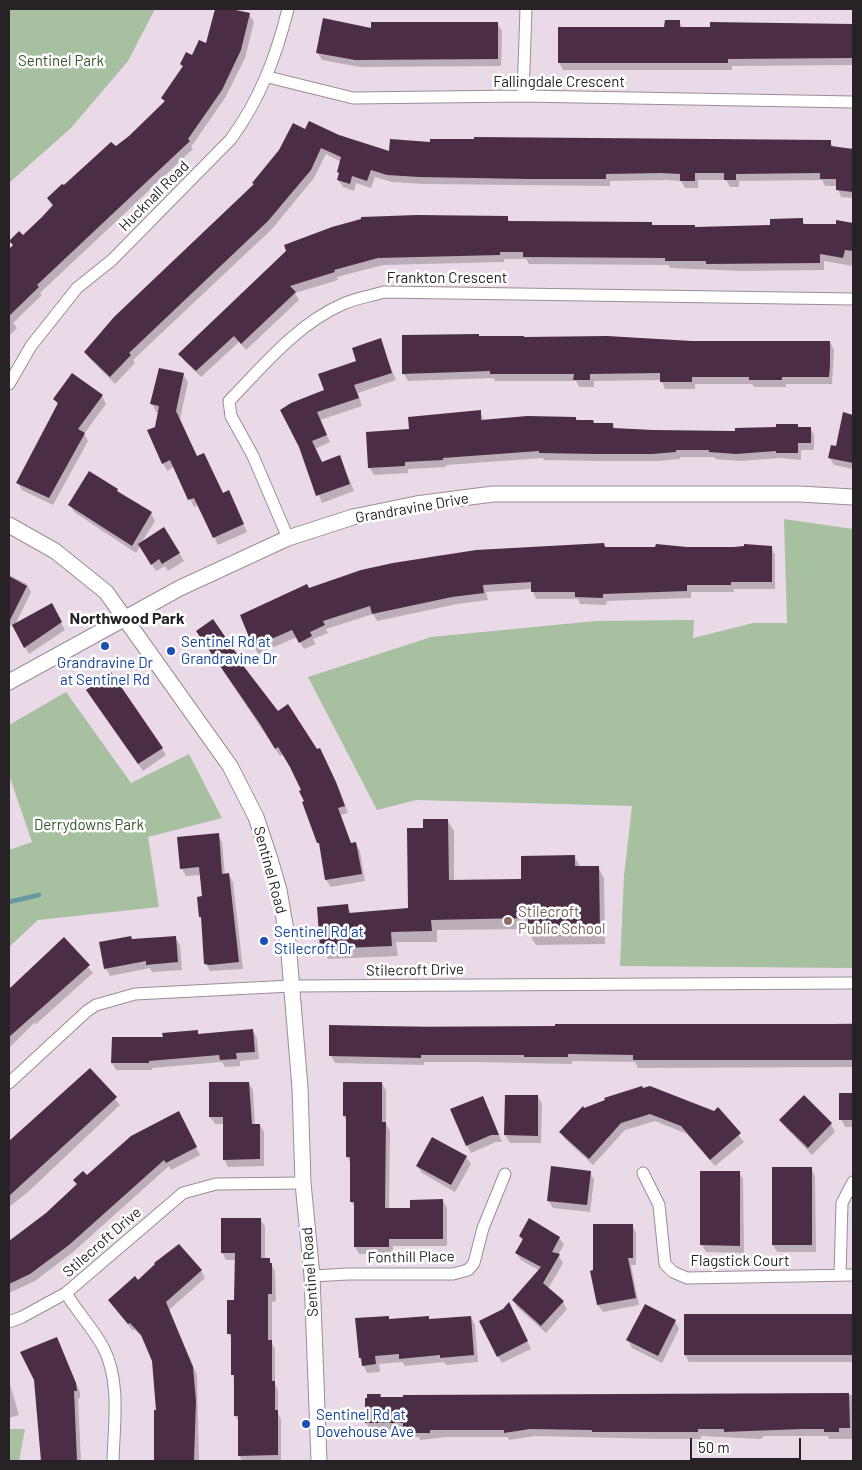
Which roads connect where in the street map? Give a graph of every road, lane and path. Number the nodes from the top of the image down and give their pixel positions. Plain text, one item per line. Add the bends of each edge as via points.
1 (288, 9) edge
2 (526, 9) edge
3 (268, 77) junction
4 (523, 96) junction
5 (853, 102) edge
6 (853, 299) edge
7 (9, 384) edge
8 (853, 497) edge
9 (9, 524) edge
10 (288, 538) junction
11 (126, 619) junction
12 (9, 682) edge
13 (853, 983) edge
14 (292, 986) junction
15 (9, 1083) edge
16 (505, 1174) dead end
17 (643, 1174) dead end
18 (853, 1182) edge
19 (303, 1183) junction
20 (840, 1275) junction
21 (853, 1275) edge
22 (312, 1276) junction
23 (66, 1293) junction
24 (9, 1322) edge
25 (113, 1461) edge
26 (319, 1461) edge

1 - 3 street, Hucknall Road
2 - 4 street
3 - 4 street, Fallingdale Crescent via 353,98
3 - 7 street, Hucknall Road via 248,117 231,139 112,260 77,288 31,346
4 - 5 street, Fallingdale Crescent
6 - 10 street, Frankton Crescent via 384,292 343,304 298,332 265,361 229,401 231,416 253,456
8 - 10 street, Grandravine Drive via 799,494 492,494 416,504 354,517
9 - 11 street, Sentinel Road via 74,565 106,592
10 - 11 street, Grandravine Drive via 152,602
11 - 12 street, Grandravine Drive
11 - 14 street, Sentinel Road via 221,751 256,817 279,890
13 - 14 street, Stilecroft Drive
14 - 15 street, Stilecroft Drive via 135,994 96,1005
14 - 19 street, Sentinel Road
16 - 22 street, Fonthill Place via 483,1228 478,1253 468,1270 453,1274
17 - 20 street, Flagstick Court via 659,1204 665,1264 673,1272 687,1278
18 - 20 street via 842,1203
19 - 22 street, Sentinel Road
19 - 23 street, Stilecroft Drive via 216,1184 183,1193
20 - 21 street, Flagstick Court
22 - 26 street, Sentinel Road
23 - 24 street, Stilecroft Drive
23 - 25 street via 103,1347 112,1373

